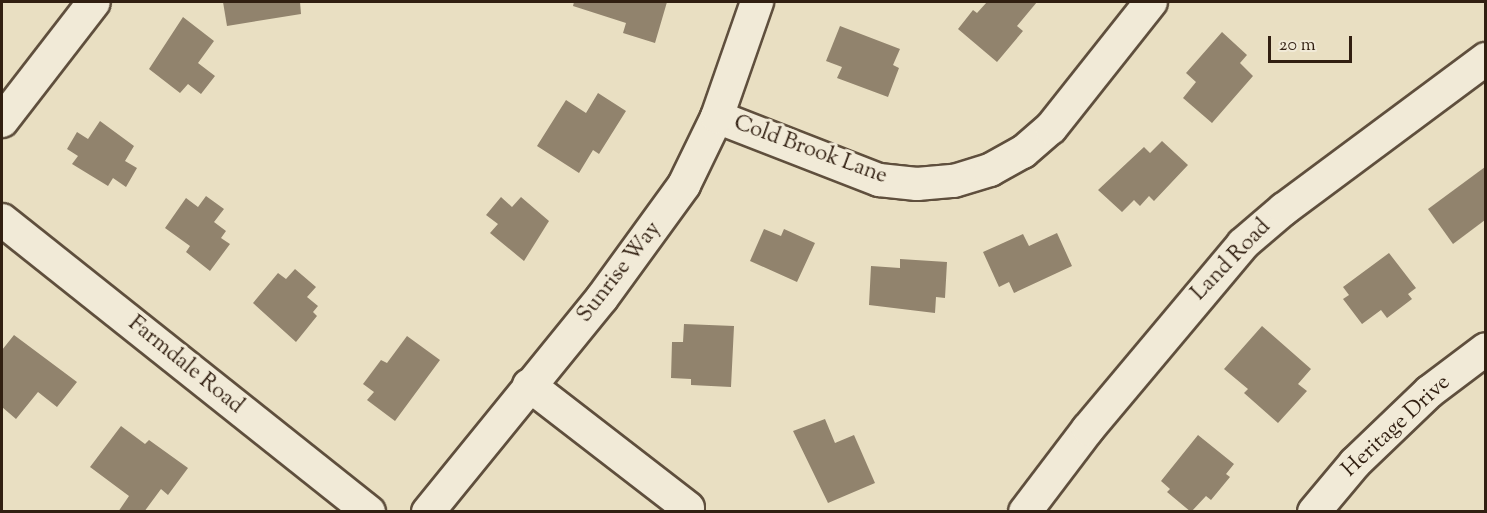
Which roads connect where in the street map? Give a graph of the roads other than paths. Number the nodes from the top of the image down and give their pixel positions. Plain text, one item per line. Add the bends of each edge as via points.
1 (94, 2) edge
2 (757, 2) edge
3 (1151, 2) edge
4 (1485, 58) edge
5 (717, 117) junction
6 (2, 121) edge
7 (2, 220) edge
8 (1485, 349) edge
9 (529, 385) junction
10 (688, 508) dead end
11 (369, 512) edge
12 (428, 512) edge
13 (1025, 512) edge
14 (1314, 512) edge

1 - 6 street
2 - 5 street, Sunrise Way
3 - 5 street, Cold Brook Lane via 1051,128 1023,152 998,166 954,181 917,184 879,180
4 - 13 street, Land Road via 1243,244 1088,429
5 - 9 street, Sunrise Way via 684,185 652,234
7 - 11 street, Farmdale Road
8 - 14 street, Heritage Drive via 1429,392 1355,463
9 - 10 street
9 - 12 street, Sunrise Way

